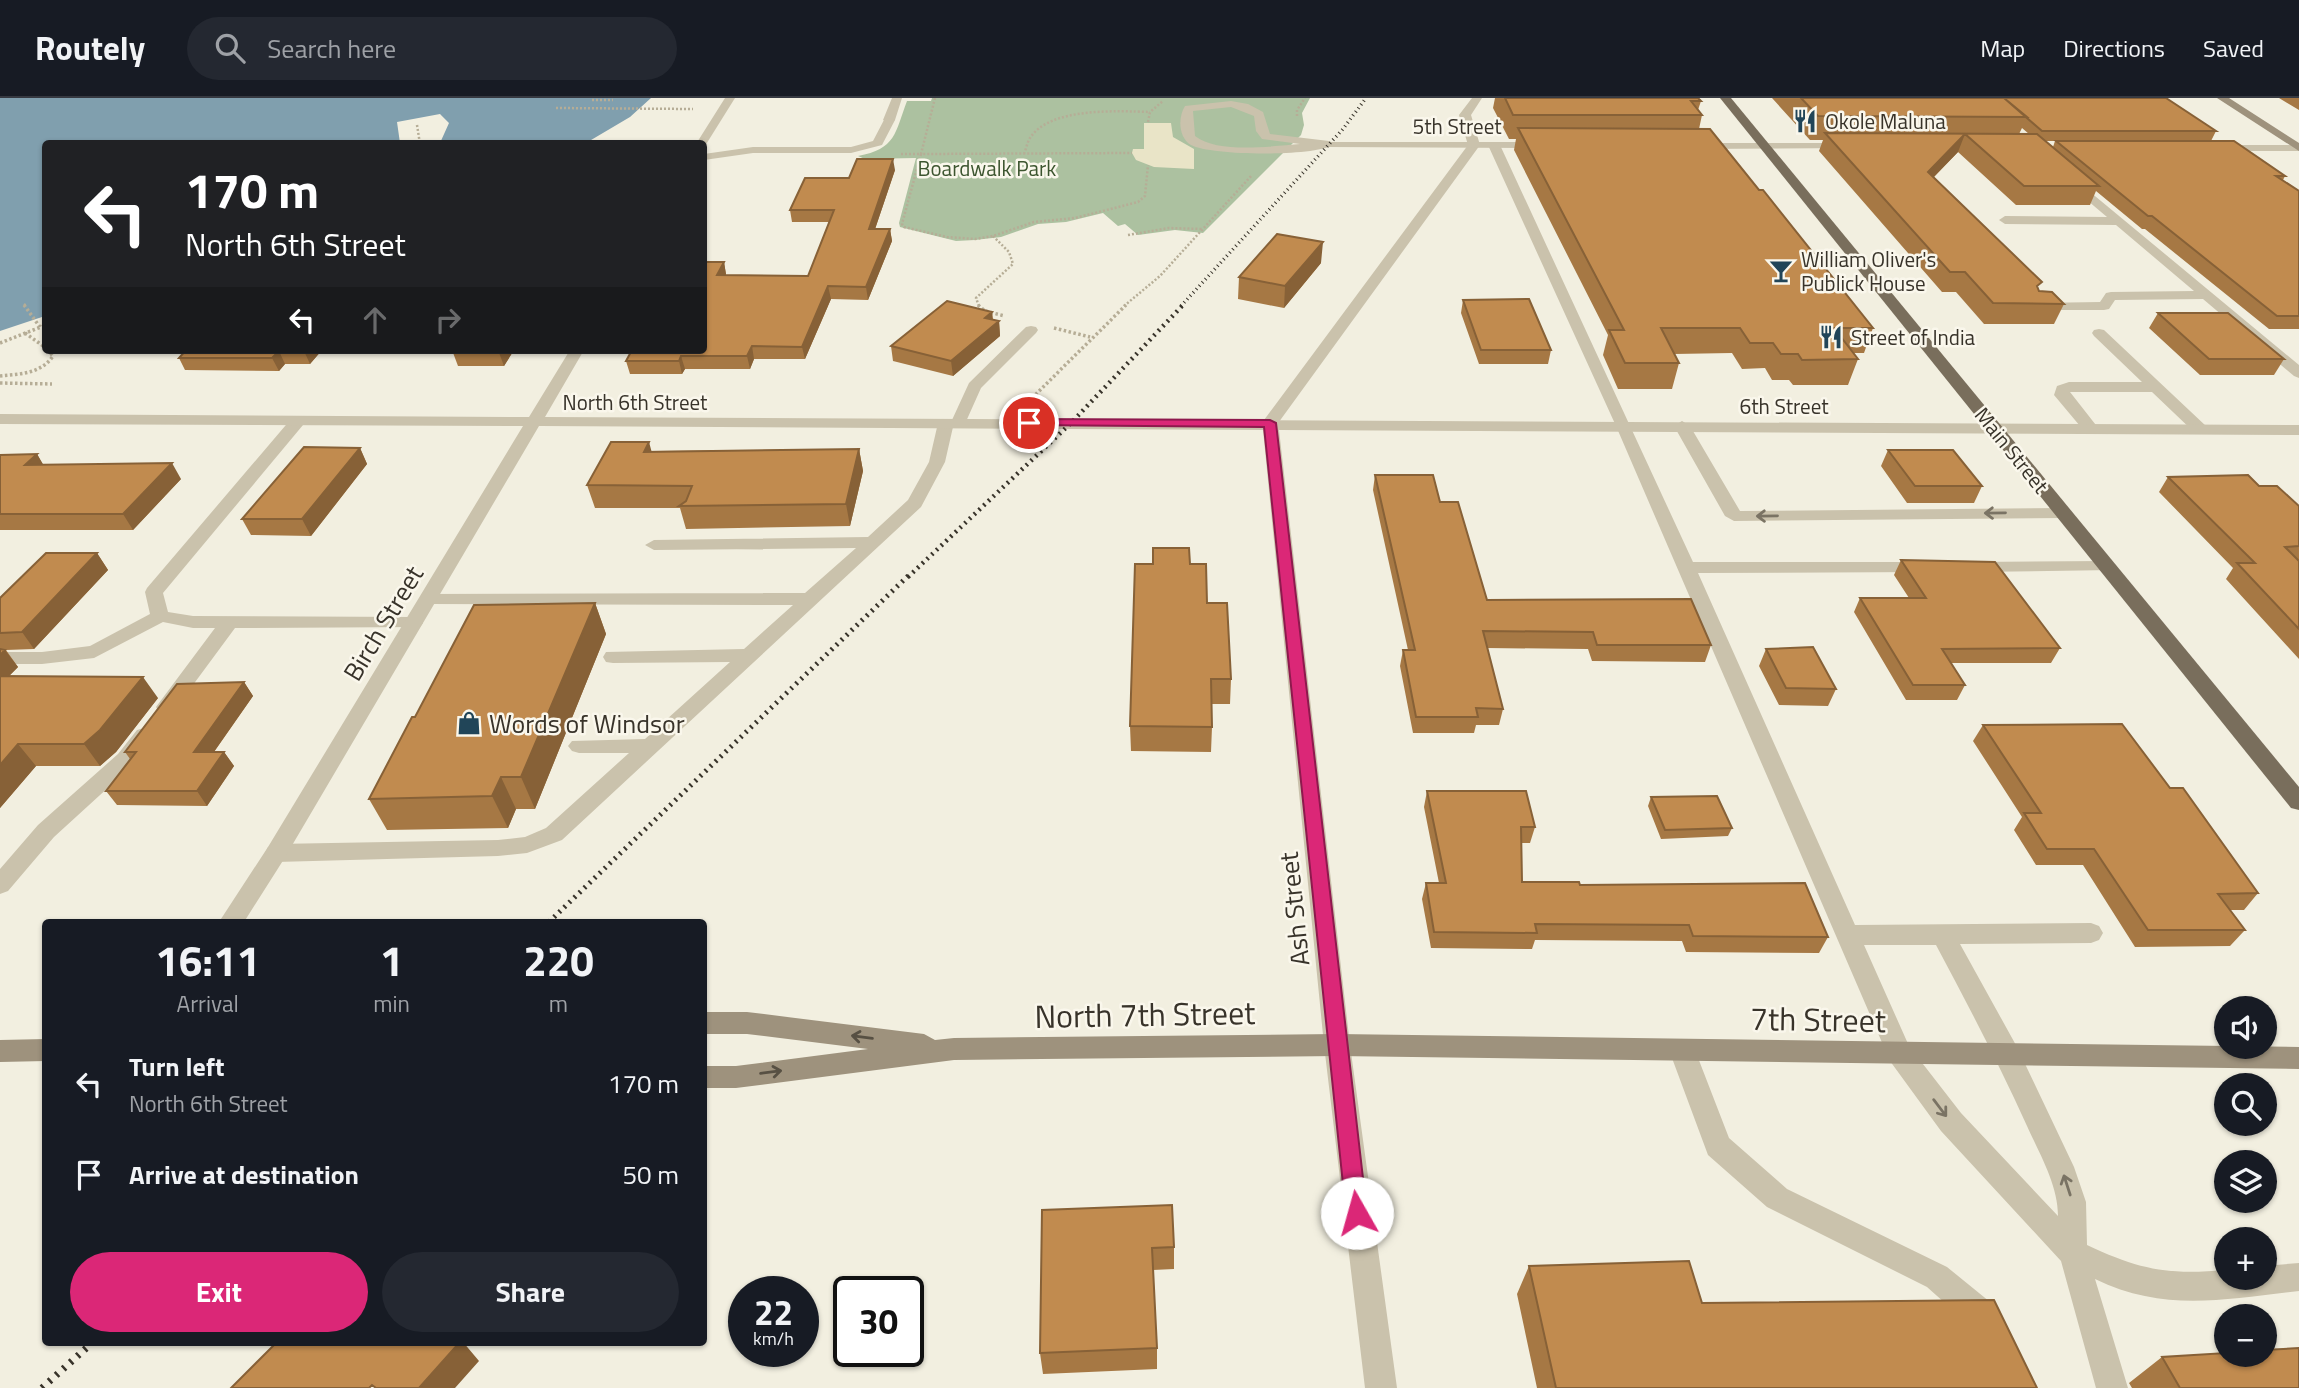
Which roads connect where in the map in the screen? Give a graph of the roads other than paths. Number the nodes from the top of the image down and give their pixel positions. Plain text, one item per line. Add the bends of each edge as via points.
1 (730, 98) edge
2 (898, 98) edge
3 (1477, 98) edge
4 (1725, 98) edge
5 (2222, 98) edge
6 (704, 140) edge
7 (1329, 144) junction
8 (1474, 145) junction
9 (1494, 145) junction
10 (1550, 145) edge
11 (1676, 146) edge
12 (1764, 146) junction
13 (1859, 146) edge
14 (2206, 148) edge
15 (2299, 148) edge
16 (707, 157) edge
17 (2062, 172) edge
18 (2006, 220) dead end
19 (2119, 221) junction
20 (2207, 295) junction
21 (2036, 307) edge
22 (1031, 330) dead end
23 (2099, 333) dead end
24 (575, 354) edge
25 (2299, 373) edge
26 (2156, 387) junction
27 (0, 419) edge
28 (297, 422) junction
29 (533, 423) junction
30 (952, 423) junction
31 (1270, 423) junction
32 (1624, 426) junction
33 (1682, 426) junction
34 (1994, 428) junction
35 (2091, 429) junction
36 (2201, 429) junction
37 (2299, 430) edge
38 (2063, 513) junction
39 (873, 542) junction
40 (654, 545) dead end
41 (2107, 566) junction
42 (1685, 568) junction
43 (429, 598) junction
44 (810, 599) junction
45 (160, 616) junction
46 (230, 622) junction
47 (413, 624) junction
48 (750, 655) junction
49 (613, 657) dead end
50 (0, 658) edge
51 (579, 746) dead end
52 (651, 746) junction
53 (2297, 797) edge
54 (276, 853) junction
55 (0, 885) edge
56 (233, 919) edge
57 (2091, 933) dead end
58 (1847, 935) junction
59 (1943, 935) junction
60 (707, 1023) edge
61 (1337, 1045) junction
62 (954, 1049) junction
63 (42, 1050) edge
64 (0, 1051) edge
65 (1682, 1051) junction
66 (1899, 1054) junction
67 (2008, 1055) junction
68 (2299, 1058) edge
69 (707, 1077) edge
70 (2073, 1253) junction
71 (2299, 1278) edge
72 (1996, 1334) edge
73 (1381, 1388) edge
74 (2112, 1388) edge

1 - 6 street
2 - 16 street via 878,143 851,150 753,150
3 - 8 street via 1465,115
4 - 12 main road, Main Street
5 - 15 main road
7 - 7 street via 1266,137 1259,114 1244,106 1195,105 1186,112 1187,134 1192,141 1211,147 1301,149
7 - 8 street, 5th Street
8 - 9 street, 5th Street
8 - 31 street
9 - 10 street, 5th Street
9 - 32 street
11 - 12 street
12 - 13 street
12 - 34 main road, Main Street
14 - 15 street
17 - 19 street
18 - 19 street
19 - 20 street
20 - 21 street via 2111,296 2104,306
20 - 25 street
22 - 30 street via 975,386
23 - 26 street
24 - 29 street, Birch Street
26 - 35 street via 2062,389 2062,395
26 - 36 street
27 - 28 street, North 6th Street
28 - 29 street, North 6th Street
28 - 45 street via 154,592
29 - 30 street, North 6th Street
29 - 43 street, Birch Street
30 - 31 street, North 6th Street
30 - 39 street via 915,503
31 - 32 street, 6th Street
31 - 61 street, Ash Street
32 - 33 street, 6th Street
32 - 42 street
33 - 34 street, 6th Street
38 -> 33 street via 1734,516
34 - 35 street, 6th Street
34 - 38 main road, Main Street
35 - 36 street, 6th Street
36 - 37 street, 6th Street
38 - 41 main road, Main Street
39 - 40 street
39 - 44 street
41 - 42 street
41 - 53 main road, Main Street
42 - 58 street
43 - 44 street
43 - 47 street, Birch Street
44 - 48 street
45 - 46 street
45 - 50 street via 94,652
46 - 47 street
46 - 55 street via 126,759 47,831
47 - 54 street, Birch Street
48 - 49 street
48 - 52 street
51 - 52 street
52 - 54 street via 554,834 527,845
54 - 56 street, Birch Street
57 - 59 street
58 - 59 street
58 - 66 street
59 - 67 street
62 -> 60 main road, North 7th Street via 747,1023
61 - 62 main road, North 7th Street
61 - 65 main road, 7th Street
61 - 73 street, Ash Street
69 -> 62 main road, North 7th Street
63 - 64 main road
65 - 66 main road, 7th Street
65 - 72 street via 1718,1146 1777,1198 1937,1277 1990,1323
66 - 67 main road, 7th Street
66 -> 70 street via 1951,1122
67 - 68 main road, 7th Street
70 -> 67 street via 2072,1202
70 - 71 street via 2116,1274 2157,1286
70 - 74 street

